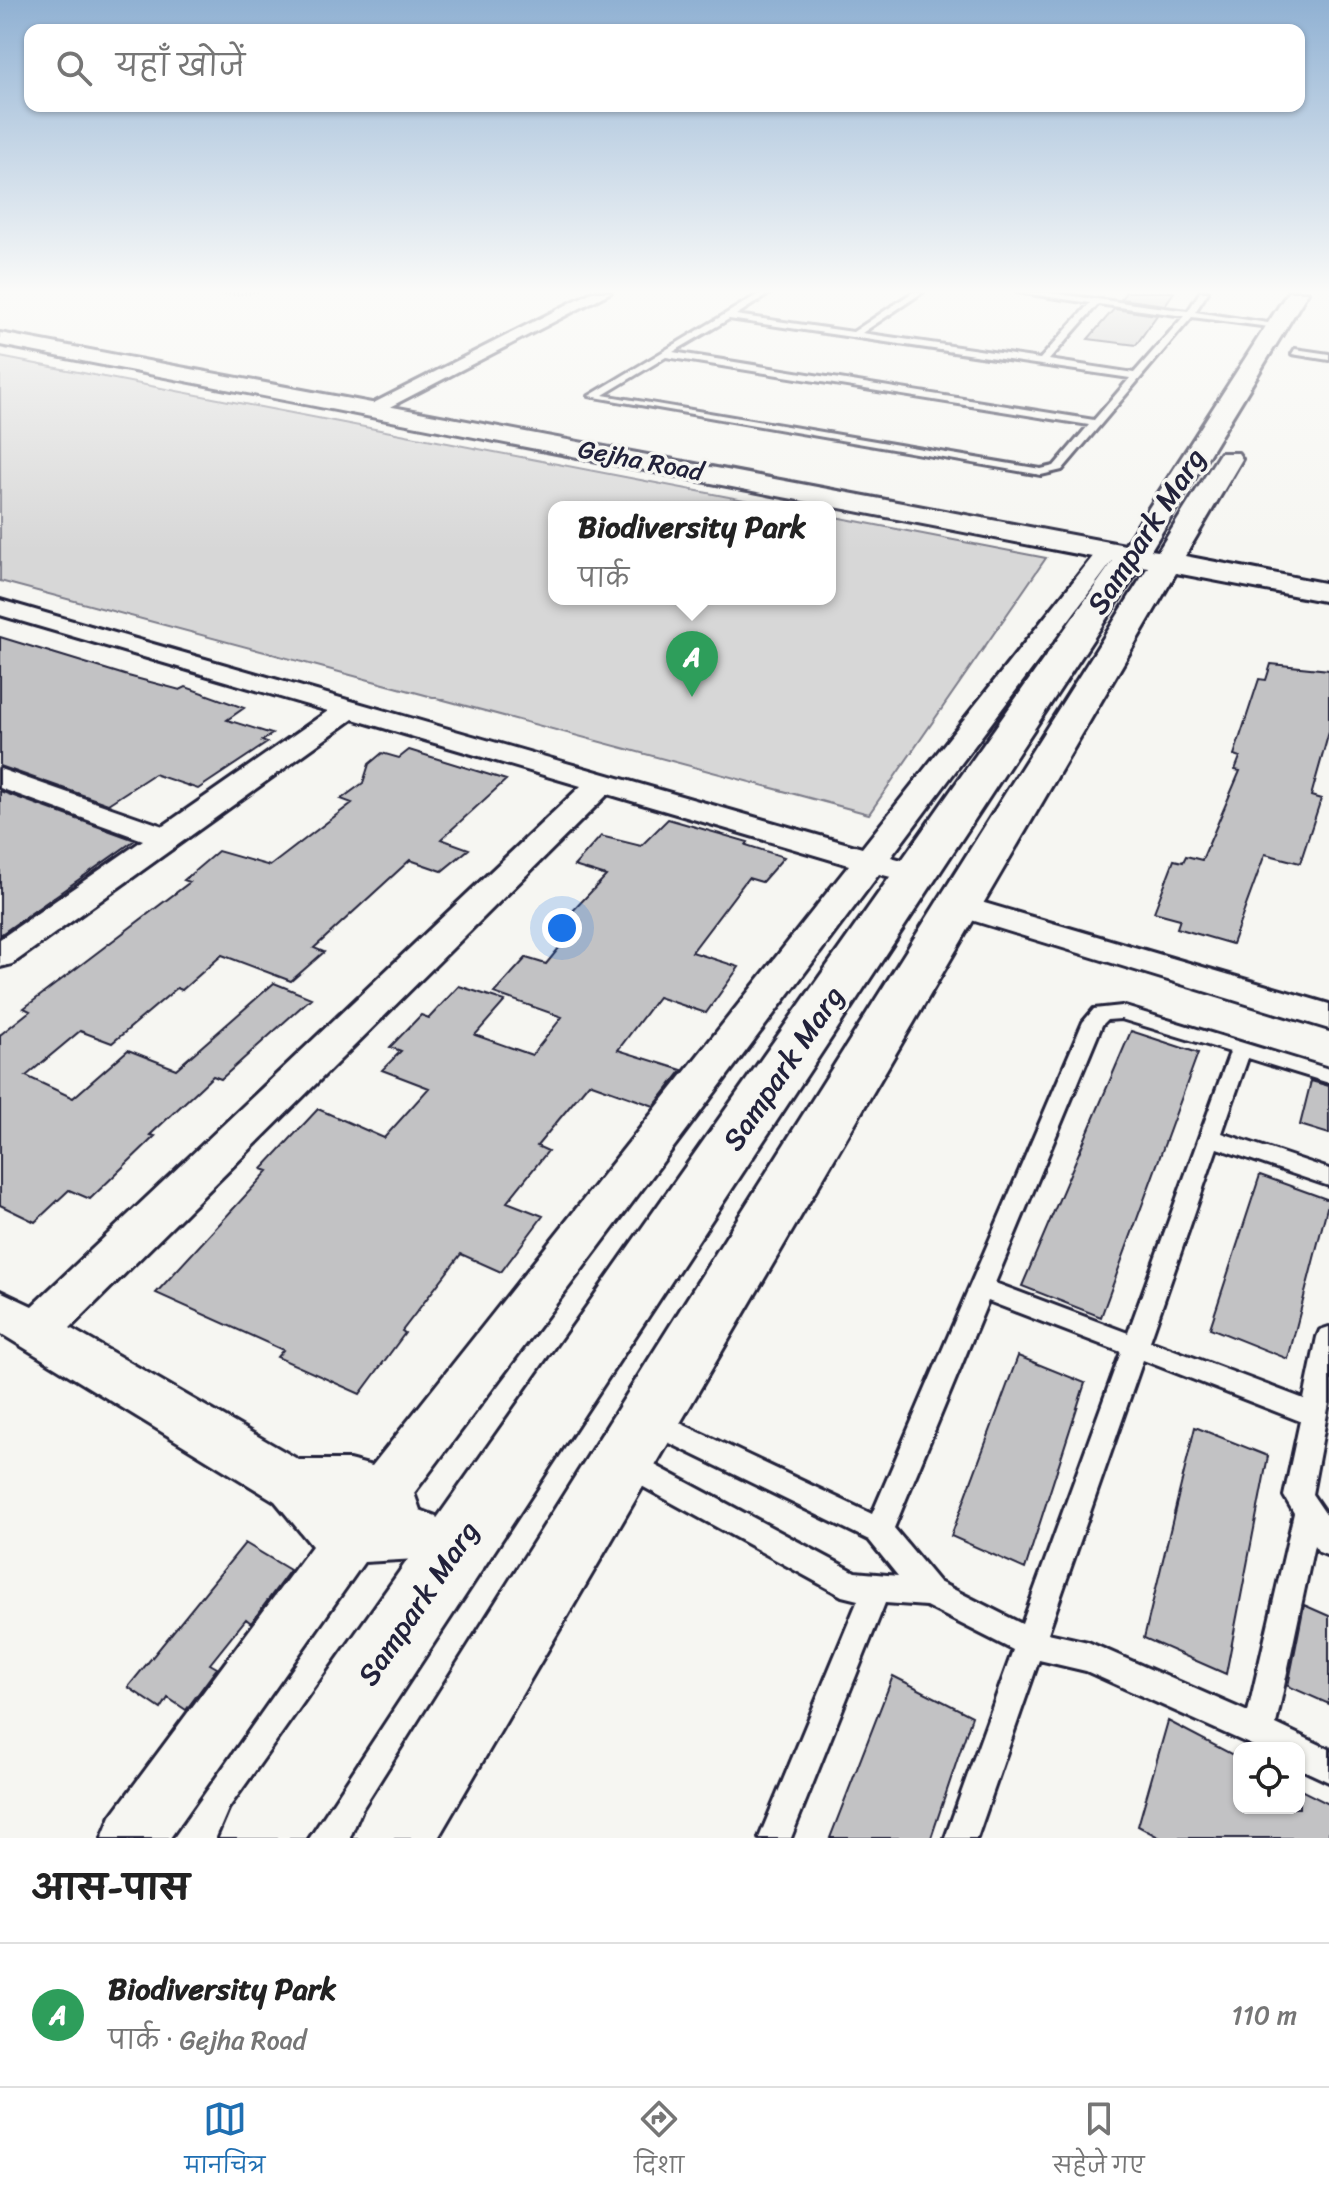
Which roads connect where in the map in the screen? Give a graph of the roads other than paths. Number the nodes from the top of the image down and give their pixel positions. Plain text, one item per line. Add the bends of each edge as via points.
1 (205, 378) edge
2 (299, 378) edge
3 (435, 378) edge
4 (625, 378) edge
5 (813, 378) edge
6 (1134, 378) edge
7 (1274, 378) edge
8 (399, 396) junction
9 (371, 409) junction
10 (1094, 423) junction
11 (1147, 548) junction
12 (1329, 569) edge
13 (1329, 593) edge
14 (0, 607) edge
15 (352, 707) junction
16 (0, 778) edge
17 (601, 784) junction
18 (167, 838) junction
19 (894, 868) junction
20 (957, 905) junction
21 (0, 956) edge
22 (1329, 1017) edge
23 (1241, 1049) junction
24 (1329, 1076) edge
25 (1211, 1138) junction
26 (1329, 1178) edge
27 (981, 1288) junction
28 (19, 1320) edge
29 (1329, 1337) edge
30 (1135, 1348) junction
31 (1313, 1414) junction
32 (646, 1419) junction
33 (621, 1461) junction
34 (293, 1484) junction
35 (1307, 1514) junction
36 (417, 1527) junction
37 (879, 1531) junction
38 (350, 1538) junction
39 (1329, 1543) edge
40 (877, 1588) junction
41 (929, 1592) junction
42 (1029, 1643) junction
43 (1259, 1730) junction
44 (1282, 1742) edge
45 (1305, 1754) edge
46 (1329, 1766) edge
47 (133, 1838) edge
48 (259, 1838) edge
49 (393, 1838) edge
50 (775, 1838) edge
51 (961, 1838) edge

1 - 9 street, Gejha Road
2 - 8 street, Gejha Road
3 - 8 street
4 - 10 lane via 594,396 1041,472 1058,468
5 - 10 lane
6 - 10 lane
7 - 11 street, Sampark Marg
8 - 9 street
8 - 11 street, Gejha Road
9 - 11 street, Gejha Road
11 - 12 street, Gejha Road
11 - 13 street, Gejha Road
11 - 19 street, Sampark Marg
11 - 20 street, Sampark Marg
14 - 15 street
15 - 17 street
15 - 18 street
16 - 18 street
17 - 19 street
17 - 28 street
18 - 21 street
19 - 36 street, Sampark Marg
19 - 36 street
20 - 22 street
20 - 32 street, Sampark Marg
23 - 24 lane
23 - 25 lane
23 - 27 lane via 1122,1012 1101,1014 1093,1022
25 - 26 lane
25 - 30 lane
27 - 30 lane
27 - 37 lane
28 - 34 street
29 - 31 lane
30 - 31 lane
30 - 42 lane
31 - 35 lane via 1298,1496
32 - 33 street, Sampark Marg
32 - 37 lane
33 - 40 lane via 852,1586
33 - 49 street, Sampark Marg
34 - 36 street via 359,1482
34 - 38 street via 332,1530
35 - 39 lane
35 - 43 lane
36 - 38 street
36 - 48 street, Sampark Marg
37 - 41 lane
38 - 47 street
40 - 41 lane
40 - 50 lane
41 - 42 lane
42 - 43 lane via 1088,1657
42 - 51 lane
43 - 44 lane
45 - 46 lane

